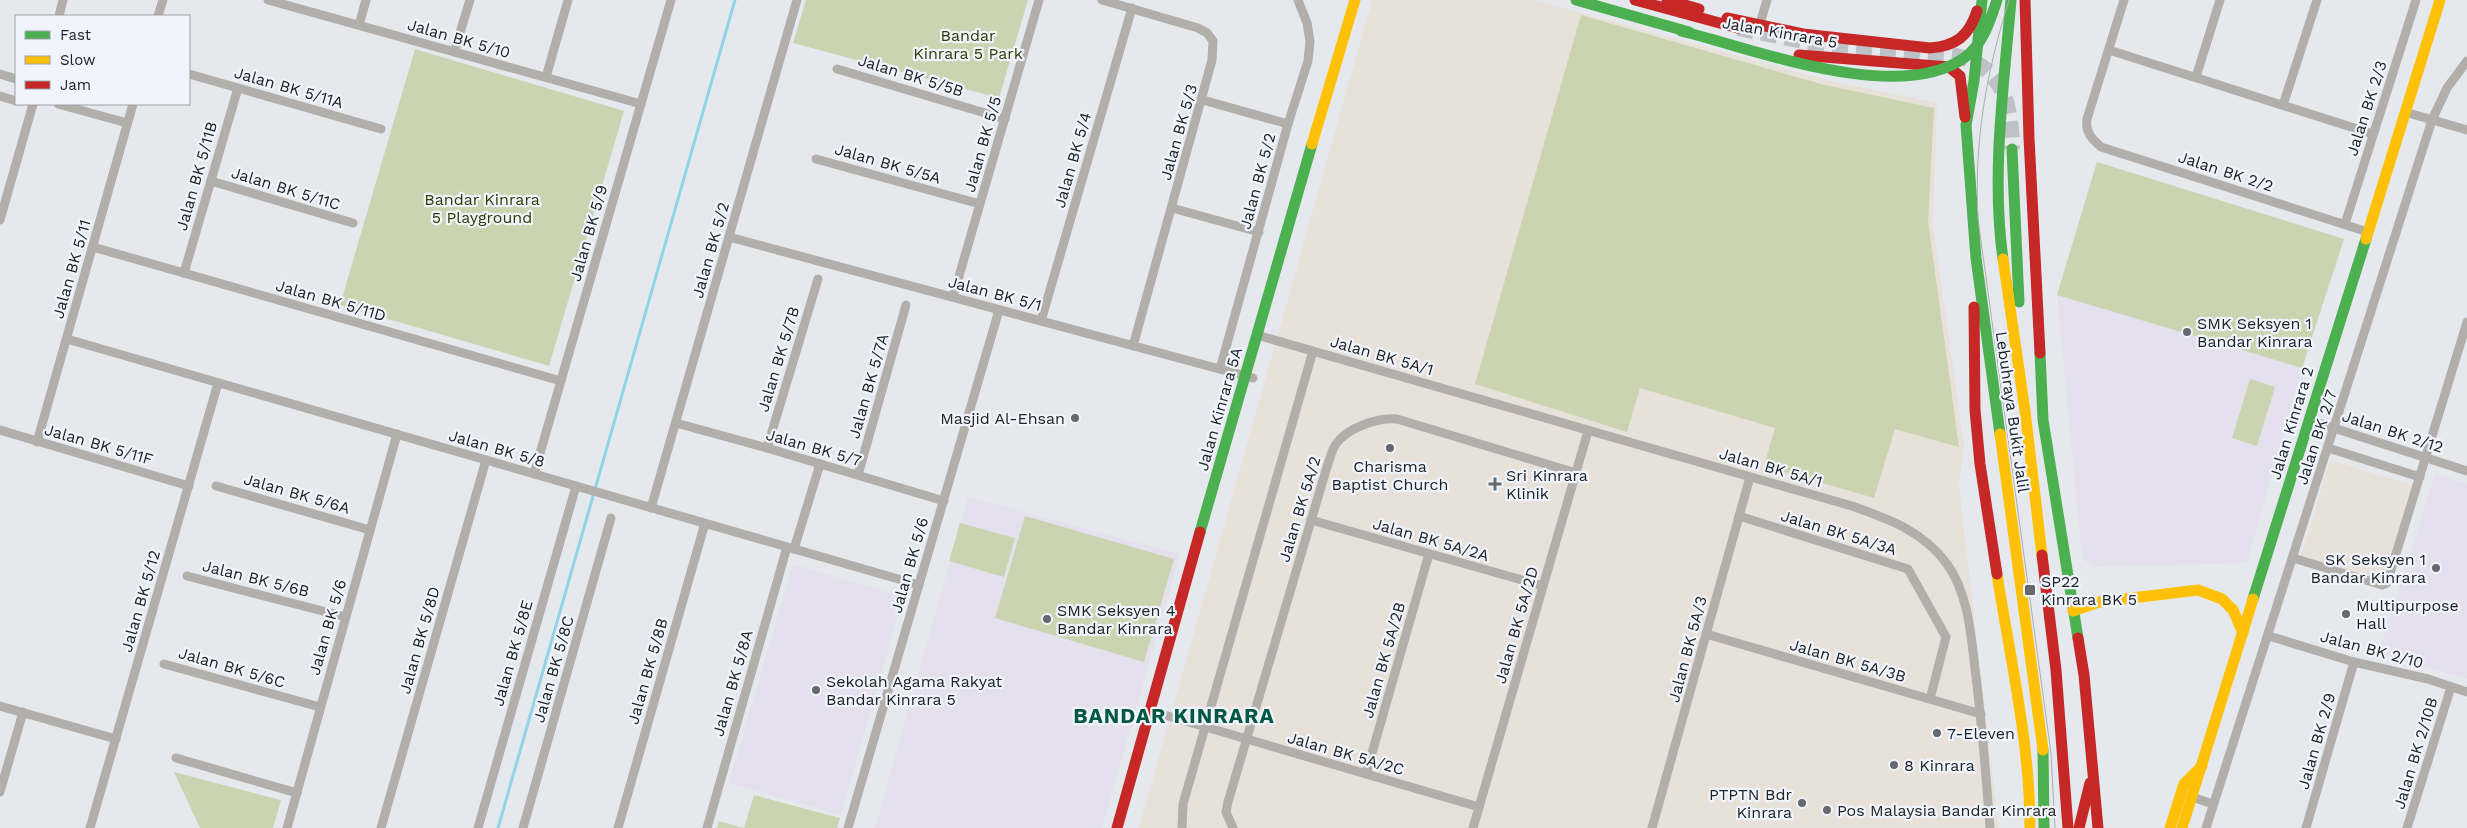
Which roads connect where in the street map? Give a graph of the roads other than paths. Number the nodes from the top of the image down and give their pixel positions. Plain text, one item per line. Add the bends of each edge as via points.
1 (63, 0) edge
2 (163, 0) edge
3 (268, 0) edge
4 (366, 0) edge
5 (470, 0) edge
6 (568, 0) edge
7 (671, 0) edge
8 (797, 0) edge
9 (1039, 0) edge
10 (1102, 0) edge
11 (1298, 0) edge
12 (1355, 0) edge
13 (1362, 0) edge
14 (1576, 0) edge
15 (1635, 0) edge
16 (1667, 0) edge
17 (1767, 0) edge
18 (1981, 0) edge
19 (1997, 0) edge
20 (2011, 0) edge
21 (2025, 0) edge
22 (2124, 0) edge
23 (2220, 0) edge
24 (2317, 0) edge
25 (2416, 0) edge
26 (2440, 0) edge
27 (1132, 8) junction
28 (59, 15) edge
29 (158, 15) edge
30 (359, 25) junction
31 (1759, 27) junction
32 (1738, 28) tunnel mouth
33 (1681, 31) junction
34 (2109, 50) junction
35 (454, 52) junction
36 (2467, 60) edge
37 (837, 69) dead end
38 (0, 74) edge
39 (190, 74) edge
40 (546, 77) junction
41 (2196, 77) junction
42 (15, 79) edge
43 (238, 88) junction
44 (0, 96) edge
45 (1203, 100) junction
46 (15, 101) edge
47 (641, 104) junction
48 (31, 105) edge
49 (62, 105) edge
50 (133, 105) edge
51 (2283, 105) junction
52 (2405, 112) junction
53 (1005, 118) junction
54 (2432, 120) junction
55 (128, 123) junction
56 (1288, 124) junction
57 (1966, 125) junction
58 (381, 129) dead end
59 (2467, 130) edge
60 (2373, 134) junction
61 (2012, 149) tunnel mouth
62 (816, 159) dead end
63 (211, 181) junction
64 (980, 204) junction
65 (1172, 208) junction
66 (0, 220) edge
67 (353, 223) dead end
68 (2345, 224) junction
69 (1258, 232) junction
70 (2368, 232) junction
71 (729, 236) junction
72 (93, 247) junction
73 (1976, 258) junction
74 (184, 274) junction
75 (818, 279) dead end
76 (953, 297) junction
77 (906, 305) dead end
78 (999, 310) junction
79 (1041, 321) junction
80 (2467, 322) edge
81 (1261, 336) junction
82 (67, 338) junction
83 (1134, 346) junction
84 (1313, 351) junction
85 (1220, 369) junction
86 (1249, 377) junction
87 (561, 381) junction
88 (218, 382) junction
89 (2024, 411) junction
90 (2309, 420) junction
91 (676, 423) junction
92 (2334, 428) junction
93 (0, 430) edge
94 (1588, 430) junction
95 (397, 434) junction
96 (38, 442) junction
97 (767, 448) junction
98 (2328, 448) junction
99 (2426, 458) junction
100 (486, 460) junction
101 (820, 464) junction
102 (2467, 471) edge
103 (534, 474) junction
104 (1576, 474) junction
105 (858, 475) junction
106 (1750, 477) junction
107 (2420, 477) junction
108 (189, 486) junction
109 (216, 486) dead end
110 (576, 486) junction
111 (944, 501) junction
112 (652, 508) junction
113 (1739, 516) junction
114 (611, 518) dead end
115 (1311, 520) junction
116 (705, 523) junction
117 (370, 530) junction
118 (791, 548) junction
119 (1429, 554) junction
120 (2293, 558) junction
121 (187, 576) dead end
122 (919, 585) junction
123 (1543, 586) junction
124 (2073, 611) junction
125 (346, 617) junction
126 (2243, 633) junction
127 (1706, 634) junction
128 (2269, 636) junction
129 (2354, 662) junction
130 (164, 664) dead end
131 (2451, 687) junction
132 (2467, 692) edge
133 (1930, 699) junction
134 (0, 706) edge
135 (320, 707) junction
136 (23, 712) junction
137 (1154, 712) junction
138 (1981, 714) junction
139 (1206, 727) junction
140 (116, 739) junction
141 (1245, 740) junction
142 (176, 758) dead end
143 (2202, 766) junction
144 (2093, 771) junction
145 (1366, 774) junction
146 (0, 792) edge
147 (2030, 792) junction
148 (296, 793) junction
149 (2192, 797) junction
150 (2213, 804) junction
151 (1479, 807) junction
152 (90, 828) edge
153 (287, 828) edge
154 (381, 828) edge
155 (478, 828) edge
156 (523, 828) edge
157 (618, 828) edge
158 (707, 828) edge
159 (848, 828) edge
160 (1117, 828) edge
161 (1126, 828) edge
162 (1182, 828) edge
163 (1233, 828) edge
164 (1473, 828) edge
165 (1652, 828) edge
166 (1990, 828) edge
167 (2030, 828) edge
168 (2035, 828) edge
169 (2044, 828) edge
170 (2068, 828) edge
171 (2079, 828) edge
172 (2098, 828) edge
173 (2170, 828) edge
174 (2182, 828) edge
175 (2206, 828) edge
176 (2306, 828) edge
177 (2407, 828) edge

1 - 28 street
2 - 29 street
3 - 30 street, Jalan BK 5/10
4 - 30 street
5 - 35 street
6 - 40 street
7 - 47 street, Jalan BK 5/9
8 - 71 street, Jalan BK 5/2
9 - 53 street, Jalan BK 5/5
10 - 27 street, Jalan BK 5/3
11 - 56 street, Jalan BK 5/2 via 1310,41 1308,61
12 - 81 main road, Jalan Kinrara 5A
13 - 81 main road, Jalan Kinrara 5A
14 - 33 main road, Jalan Kinrara 5
15 - 32 main road
16 - 31 main road, Jalan Kinrara 5
17 - 31 street
18 - 31 main road, Jalan Kinrara 5 via 1967,34 1947,48 1843,40
18 - 57 main road, Lebuhraya Bukit Jalil via 1974,81
19 - 33 main road, bridge via 1987,32 1970,54 1944,70 1907,78 1829,70
20 - 89 main road, Lebuhraya Bukit Jalil via 2000,142 2000,240
21 - 124 main road via 2043,420
22 - 34 street
23 - 41 street
24 - 51 street
25 - 60 street, Jalan BK 2/3
26 - 52 main road, Jalan Kinrara 2
27 - 45 street, Jalan BK 5/3 via 1207,33 1213,50
27 - 79 street, Jalan BK 5/4
30 - 35 street, Jalan BK 5/10
33 - 57 main road, Jalan Kinrara 5 via 1795,55 1949,67 1960,76
34 - 41 street
34 - 68 street, Jalan BK 2/2 via 2086,126 2090,138 2101,147
35 - 40 street, Jalan BK 5/10
36 - 54 street, Jalan BK 2/7 via 2447,88
37 - 53 street, Jalan BK 5/5B
38 - 42 street
39 - 43 street, Jalan BK 5/11A
40 - 47 street, Jalan BK 5/10
41 - 51 street
43 - 58 street, Jalan BK 5/11A
43 - 63 street, Jalan BK 5/11B
44 - 46 street
45 - 56 street
45 - 65 street, Jalan BK 5/3
47 - 87 street, Jalan BK 5/9
48 - 66 street
49 - 55 street
50 - 55 street, Jalan BK 5/11
51 - 60 street
52 - 54 street
52 - 70 main road, Jalan Kinrara 2
53 - 64 street, Jalan BK 5/5
54 - 59 street
54 - 92 street, Jalan BK 2/7
55 - 72 street, Jalan BK 5/11
56 - 69 street, Jalan BK 5/2
57 - 73 main road, Lebuhraya Bukit Jalil
60 - 68 street, Jalan BK 2/3
61 - 89 main road via 2018,290 2028,389
62 - 64 street, Jalan BK 5/5A
63 - 67 street, Jalan BK 5/11C
63 - 74 street, Jalan BK 5/11B
64 - 76 street, Jalan BK 5/5
65 - 69 street
65 - 83 street, Jalan BK 5/3
68 - 70 street, Jalan BK 2/2
69 - 85 street, Jalan BK 5/2
70 - 90 main road, Jalan Kinrara 2
71 - 76 street, Jalan BK 5/1
71 - 91 street, Jalan BK 5/2
72 - 74 street, Jalan BK 5/11D
72 - 82 street, Jalan BK 5/11
73 - 147 main road via 1973,340 1980,464
73 - 169 main road, Lebuhraya Bukit Jalil via 2043,747
74 - 87 street, Jalan BK 5/11D
75 - 97 street, Jalan BK 5/7B
76 - 78 street, Jalan BK 5/1
77 - 105 street, Jalan BK 5/7A
78 - 79 street, Jalan BK 5/1
78 - 111 street, Jalan BK 5/6
79 - 83 street, Jalan BK 5/1
80 - 99 street
81 - 84 street, Jalan BK 5A/1
81 - 86 main road, Jalan Kinrara 5A
82 - 88 street, Jalan BK 5/8
82 - 96 street, Jalan BK 5/11
83 - 85 street, Jalan BK 5/1
84 - 94 street, Jalan BK 5A/1
84 - 139 street, Jalan BK 5A/1
85 - 86 street, Jalan BK 5/1
86 - 137 main road, Jalan Kinrara 5A
87 - 103 street, Jalan BK 5/9
88 - 95 street, Jalan BK 5/8
88 - 108 street, Jalan BK 5/12
89 - 170 main road, Lebuhraya Bukit Jalil via 2056,670
90 - 92 street, Jalan BK 2/12
90 - 126 main road, Jalan Kinrara 2
91 - 97 street, Jalan BK 5/7
91 - 112 street, Jalan BK 5/2
92 - 98 street, Jalan BK 2/7
92 - 99 street, Jalan BK 2/12
93 - 96 street, Jalan BK 5/11F
94 - 104 street, Jalan BK 5A/2D
94 - 106 street, Jalan BK 5A/1
95 - 100 street, Jalan BK 5/8
95 - 117 street, Jalan BK 5/6
96 - 108 street, Jalan BK 5/11F
97 - 101 street, Jalan BK 5/7
98 - 107 street
98 - 120 street, Jalan BK 2/7
99 - 102 street, Jalan BK 2/12
99 - 107 street
100 - 103 street, Jalan BK 5/8
100 - 154 street, Jalan BK 5/8D
101 - 105 street, Jalan BK 5/7
101 - 118 street, Jalan BK 5/8A
103 - 110 street, Jalan BK 5/8
104 - 115 street, Jalan BK 5A/2 via 1411,422 1383,418 1341,438 1335,445
104 - 123 street, Jalan BK 5A/2D
105 - 111 street, Jalan BK 5/7
106 - 113 street, Jalan BK 5A/3
106 - 138 street, Jalan BK 5A/1 via 1888,518 1907,527 1935,550 1951,570 1963,596
107 - 120 street via 2387,583
108 - 140 street, Jalan BK 5/12
109 - 117 street, Jalan BK 5/6A
110 - 112 street, Jalan BK 5/8
110 - 155 street, Jalan BK 5/8E
111 - 122 street, Jalan BK 5/6
112 - 116 street, Jalan BK 5/8
113 - 127 street, Jalan BK 5A/3
113 - 133 street, Jalan BK 5A/3A via 1908,569 1946,637
114 - 156 street, Jalan BK 5/8C
115 - 119 street, Jalan BK 5A/2A
115 - 141 street, Jalan BK 5A/2
116 - 118 street, Jalan BK 5/8
116 - 157 street, Jalan BK 5/8B
117 - 125 street, Jalan BK 5/6
118 - 122 street, Jalan BK 5/8
118 - 158 street, Jalan BK 5/8A
119 - 123 street, Jalan BK 5A/2A
119 - 145 street, Jalan BK 5A/2B
120 - 128 street, Jalan BK 2/7
121 - 125 street, Jalan BK 5/6B
122 - 159 street, Jalan BK 5/6
123 - 151 street, Jalan BK 5A/2D
124 - 126 main road via 2099,602 2198,590 2222,599 2233,610
124 - 144 main road via 2084,675
125 - 135 street, Jalan BK 5/6
126 - 143 main road, Jalan Kinrara 2
127 - 133 street, Jalan BK 5A/3B
127 - 165 street, Jalan BK 5A/3
128 - 129 street, Jalan BK 2/10
128 - 150 street, Jalan BK 2/7
129 - 131 street, Jalan BK 2/10
129 - 176 street, Jalan BK 2/9
130 - 135 street, Jalan BK 5/6C
131 - 132 street, Jalan BK 2/10
131 - 177 street, Jalan BK 2/10B
133 - 138 street, Jalan BK 5A/3B
134 - 136 street
135 - 148 street, Jalan BK 5/6
136 - 140 street
136 - 146 street
137 - 139 street, Jalan BK 5A/2C
137 - 160 main road, Jalan Kinrara 5A
137 - 161 main road, Jalan Kinrara 5A
138 - 166 street, Jalan BK 5A/1
139 - 141 street, Jalan BK 5A/2C
139 - 162 street, Jalan BK 5A/1 via 1183,804
140 - 152 street, Jalan BK 5/12
141 - 145 street, Jalan BK 5A/2C
141 - 163 street, Jalan BK 5A/2 via 1226,812
142 - 148 street
143 - 149 main road, Jalan Kinrara 2
143 - 173 main road via 2184,784
144 - 171 main road
144 - 172 main road
145 - 151 street, Jalan BK 5A/2C
147 - 167 main road
147 - 168 main road
148 - 153 street, Jalan BK 5/6
149 - 150 street
149 - 174 main road, Jalan Kinrara 2
150 - 175 street, Jalan BK 2/7
151 - 164 street, Jalan BK 5A/2D

